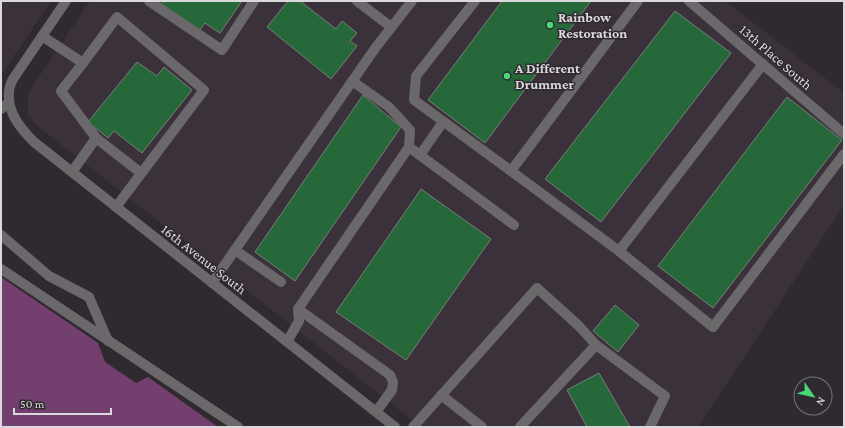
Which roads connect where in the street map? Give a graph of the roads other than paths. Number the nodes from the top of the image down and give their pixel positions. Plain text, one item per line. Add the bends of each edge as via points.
1 (149, 1) edge
2 (254, 1) edge
3 (357, 1) edge
4 (412, 1) edge
5 (475, 1) edge
6 (638, 1) edge
7 (689, 1) edge
8 (61, 3) edge
9 (391, 27) junction
10 (42, 36) junction
11 (83, 63) junction
12 (763, 64) junction
13 (352, 81) junction
14 (9, 102) junction
15 (1, 109) edge
16 (444, 122) junction
17 (844, 134) edge
18 (96, 138) junction
19 (409, 147) junction
20 (844, 154) edge
21 (420, 155) junction
22 (511, 171) junction
23 (72, 172) junction
24 (141, 173) junction
25 (116, 207) junction
26 (514, 225) dead end
27 (1, 235) edge
28 (235, 250) junction
29 (619, 251) junction
30 (1, 269) edge
31 (281, 282) dead end
32 (212, 283) junction
33 (298, 309) junction
34 (108, 341) junction
35 (287, 342) junction
36 (596, 345) junction
37 (441, 395) junction
38 (376, 412) junction
39 (238, 427) edge
40 (396, 427) edge
41 (413, 427) edge
42 (482, 427) edge
43 (520, 427) edge
44 (650, 427) edge

1 - 2 street via 222,50
3 - 9 street
4 - 9 street
5 - 16 street via 416,76 414,100
6 - 22 street
7 - 12 street, 13th Place South
8 - 10 street
9 - 13 street
10 - 11 street
10 - 14 street via 13,79 9,90
11 - 18 street via 61,91
11 - 24 street via 117,17 204,90
12 - 17 street, 13th Place South
12 - 29 street
13 - 19 street via 389,107 410,130
13 - 28 street
14 - 15 street
14 - 23 street, 16th Avenue South via 13,116 21,129
16 - 21 street
16 - 22 street
18 - 23 street
18 - 24 street
19 - 21 street
19 - 33 street
20 - 29 street via 713,327
21 - 26 street
22 - 29 street
23 - 25 street, 16th Avenue South
24 - 25 street
25 - 32 street, 16th Avenue South
27 - 34 street via 49,276 89,297
28 - 31 street
28 - 32 street
30 - 34 street
32 - 35 street, 16th Avenue South
33 - 35 street via 300,322
33 - 38 street via 390,375 393,382 392,390
34 - 39 street
35 - 38 street, 16th Avenue South
36 - 37 street via 537,288
36 - 43 street
36 - 44 street via 664,396
37 - 41 street
37 - 42 street
38 - 40 street, 16th Avenue South

